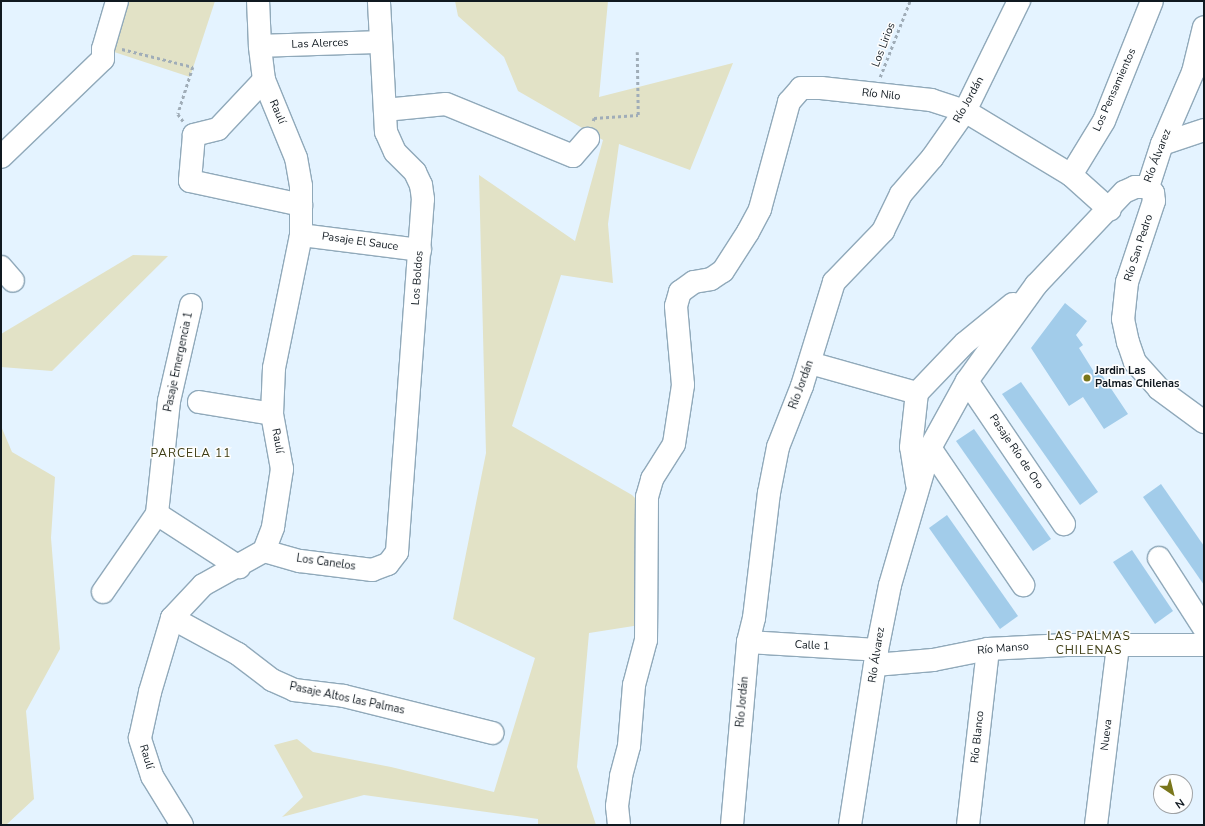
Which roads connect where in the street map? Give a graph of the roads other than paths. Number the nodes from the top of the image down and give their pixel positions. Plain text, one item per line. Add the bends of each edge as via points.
1 (117, 1) edge
2 (258, 1) edge
3 (379, 1) edge
4 (1019, 1) edge
5 (1152, 1) edge
6 (1204, 27) edge
7 (381, 42) junction
8 (260, 46) junction
9 (264, 80) junction
10 (385, 110) junction
11 (965, 111) junction
12 (1204, 130) edge
13 (588, 139) road end
14 (1162, 144) junction
15 (1, 157) edge
16 (1071, 175) junction
17 (1148, 187) junction
18 (301, 205) junction
19 (1110, 210) junction
20 (301, 235) junction
21 (420, 250) junction
22 (1036, 285) junction
23 (190, 305) dead end
24 (810, 363) junction
25 (967, 381) junction
26 (917, 392) junction
27 (199, 402) dead end
28 (272, 414) junction
29 (1204, 422) edge
30 (930, 448) junction
31 (918, 489) junction
32 (157, 514) junction
33 (1064, 524) dead end
34 (264, 551) junction
35 (1159, 558) dead end
36 (388, 564) joint
37 (239, 567) junction
38 (1023, 585) dead end
39 (102, 592) dead end
40 (172, 618) junction
41 (1204, 628) edge
42 (748, 642) junction
43 (1204, 645) edge
44 (1118, 646) junction
45 (988, 649) junction
46 (876, 657) junction
47 (492, 733) dead end
48 (179, 824) edge
49 (619, 825) edge
50 (732, 825) edge
51 (850, 825) edge
52 (968, 825) edge
53 (1096, 825) edge

1 - 15 street via 102,59
2 - 8 street, Raulí
3 - 7 street, Los Boldos
4 - 11 street, Río Jordán
5 - 16 street, Los Pensamientos via 1104,121
6 - 14 street, Río Álvarez via 1193,72
7 - 8 street, Las Alerces
7 - 10 street, Los Boldos
8 - 9 street, Raulí
9 - 18 street, Raulí via 296,158 301,186
9 - 18 street via 218,129 194,135 190,181
10 - 13 street via 446,104 573,156
10 - 21 street, Los Boldos via 389,142 395,152 415,172 421,185 423,198
11 - 16 street, Río Nilo
11 - 24 street, Río Jordán via 932,158 902,194 882,231 834,282
11 - 49 street, Río Nilo via 931,100 801,88 789,102 760,209 735,254 723,271 711,279 694,282 680,292 676,306 682,385 674,444 652,479 647,497 646,640 634,685 629,746 617,806
12 - 14 street
14 - 17 street, Río Álvarez
16 - 19 street, Río Nilo
17 - 19 street, Río Álvarez via 1135,187 1124,192
17 - 29 street, Río San Pedro via 1153,193 1154,201 1126,282 1123,319 1128,342 1135,362 1159,390
18 - 20 street, Raulí
19 - 22 street, Río Álvarez
20 - 21 street, Pasaje El Sauce
20 - 28 street, Raulí via 274,368
21 - 36 street, Los Boldos via 397,552
22 - 25 street, Río Álvarez
22 - 26 street, Río Álvarez via 965,343
23 - 32 street, Pasaje Emergencia 1 via 169,401
24 - 26 street
24 - 42 street, Río Jordán via 778,447 769,493 754,618
25 - 30 street, Río Álvarez
25 - 33 street, Pasaje Río de Oro
26 - 31 street, Río Álvarez via 911,448
27 - 28 street
28 - 34 street, Raulí via 282,469 273,527
30 - 31 street, Río Álvarez
30 - 38 street
31 - 46 street, Río Álvarez via 890,585
32 - 37 street
32 - 39 street
34 - 36 street, Los Canelos via 300,561 372,570
34 - 37 street, Raulí
35 - 41 street
37 - 40 street, Raulí via 203,585
40 - 47 street, Pasaje Altos las Palmas via 238,654 272,680 294,690 344,696
40 - 48 street, Raulí via 150,692 140,738 152,776
42 - 46 street, Calle 1
42 - 50 street, Río Jordán
43 - 44 street, Río Manso
44 - 45 street, Río Manso via 1066,645
44 - 53 street, Nueva
45 - 46 street, Río Manso via 933,660
45 - 52 street, Río Blanco
46 - 51 street, Río Álvarez

